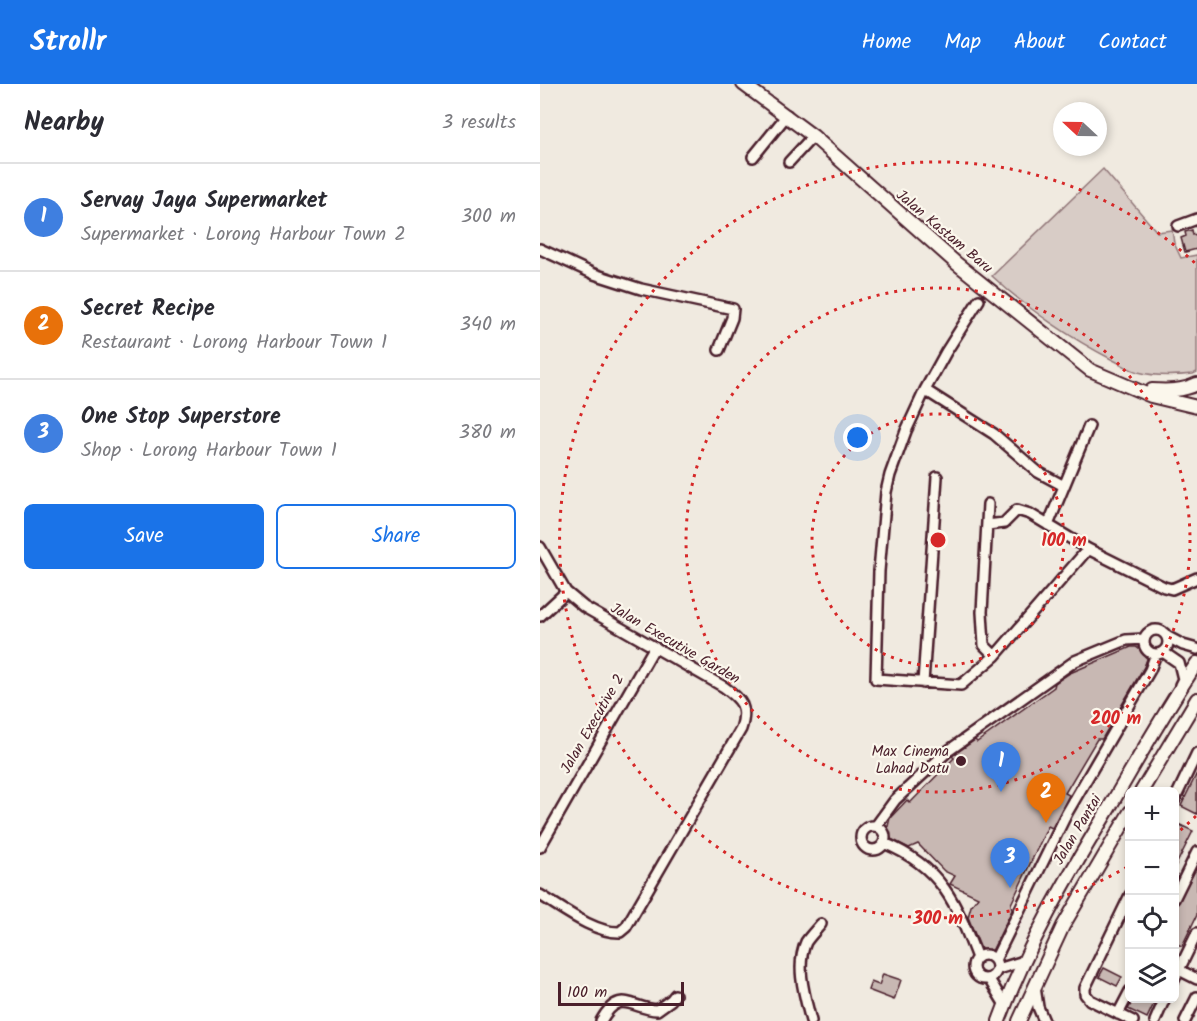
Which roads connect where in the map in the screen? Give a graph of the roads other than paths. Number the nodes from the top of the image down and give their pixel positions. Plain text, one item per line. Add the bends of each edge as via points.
1 (743, 84) edge
2 (787, 115) junction
3 (813, 136) junction
4 (753, 157) dead end
5 (789, 162) dead end
6 (1197, 219) edge
7 (1178, 226) dead end
8 (540, 249) edge
9 (979, 300) dead end
10 (718, 350) dead end
11 (1197, 384) edge
12 (1135, 388) junction
13 (925, 390) junction
14 (1197, 407) edge
15 (1089, 426) dead end
16 (937, 477) dead end
17 (1064, 486) junction
18 (988, 504) dead end
19 (987, 525) junction
20 (1048, 525) junction
21 (540, 547) edge
22 (1088, 549) junction
23 (1197, 578) edge
24 (566, 592) junction
25 (540, 616) edge
26 (1168, 638) junction
27 (1144, 639) junction
28 (654, 648) junction
29 (1197, 649) edge
30 (1160, 653) junction
31 (995, 656) junction
32 (1197, 663) edge
33 (923, 683) junction
34 (1174, 698) junction
35 (1197, 699) edge
36 (1197, 753) edge
37 (1145, 787) edge
38 (1179, 791) edge
39 (1125, 821) edge
40 (876, 826) junction
41 (884, 843) junction
42 (540, 847) edge
43 (1197, 852) edge
44 (540, 895) edge
45 (1176, 895) edge
46 (1125, 905) edge
47 (821, 924) dead end
48 (1197, 933) edge
49 (977, 958) junction
50 (1024, 961) junction
51 (996, 964) junction
52 (1179, 970) joint
53 (989, 979) junction
54 (1197, 979) edge
55 (1034, 985) junction
56 (675, 995) dead end
57 (1197, 997) edge
58 (1125, 1001) edge
59 (1164, 1003) edge
60 (1005, 1005) junction
61 (1118, 1014) junction
62 (601, 1021) edge
63 (811, 1021) edge
64 (999, 1021) edge
65 (1019, 1021) edge
66 (1044, 1021) edge
67 (1133, 1021) edge
68 (1155, 1021) edge
69 (1185, 1021) edge

1 - 2 street, Jalan Kastam Baru
2 - 3 street, Jalan Kastam Baru
2 - 4 street
3 - 5 street
3 - 12 street, Jalan Kastam Baru via 956,263 1068,354 1090,370
6 - 7 street
8 - 10 street via 594,274 641,289 733,309
9 - 13 street
11 - 12 street, Jalan Kastam Baru via 1167,391
12 - 14 street, Jalan Kastam Baru
13 - 17 street via 994,434 1038,472
13 - 33 street via 886,492 875,677
15 - 17 street
16 - 33 street
17 - 20 street
18 - 19 street
19 - 20 street via 1004,523 1017,510
19 - 31 street via 984,645
20 - 22 street
21 - 24 street, Jalan Executive Garden
22 - 23 street via 1164,587 1172,589
22 - 31 street
24 - 25 street
24 - 28 street, Jalan Executive Garden
26 - 27 street via 1155,629
26 - 29 street
26 - 30 street via 1168,646
27 - 30 street via 1146,648
27 - 40 street via 1126,640 1075,661 948,751 895,800
28 - 42 street, Jalan Executive 2
28 - 44 street, Jalan Executive Garden via 736,696 744,706 745,717 735,739 620,932 598,928
30 - 34 street via 1179,663 1182,669 1183,679
30 - 51 street via 1067,813
31 - 33 street via 961,685
32 - 34 street, Jalan Pantai
34 - 50 street, Jalan Pantai via 1061,888
35 - 37 street
36 - 38 street
39 - 55 street via 1063,926
40 - 41 street via 884,832
40 - 41 street via 863,831 863,845 877,849
41 - 49 street via 913,856 939,882 963,922
43 - 45 street
46 - 61 street via 1085,988 1090,1000
47 - 63 street via 808,939 801,959
48 - 52 street
49 - 51 street via 988,955
49 - 53 street via 974,974
50 - 51 street
50 - 60 street, Jalan Pantai
51 - 53 street via 995,975
52 - 54 street
53 - 60 street
55 - 65 street
55 - 66 street
56 - 62 street via 657,1010 631,1002 617,1003
57 - 69 street
58 - 61 street
59 - 68 street
60 - 64 street, Jalan Pantai
61 - 67 street

